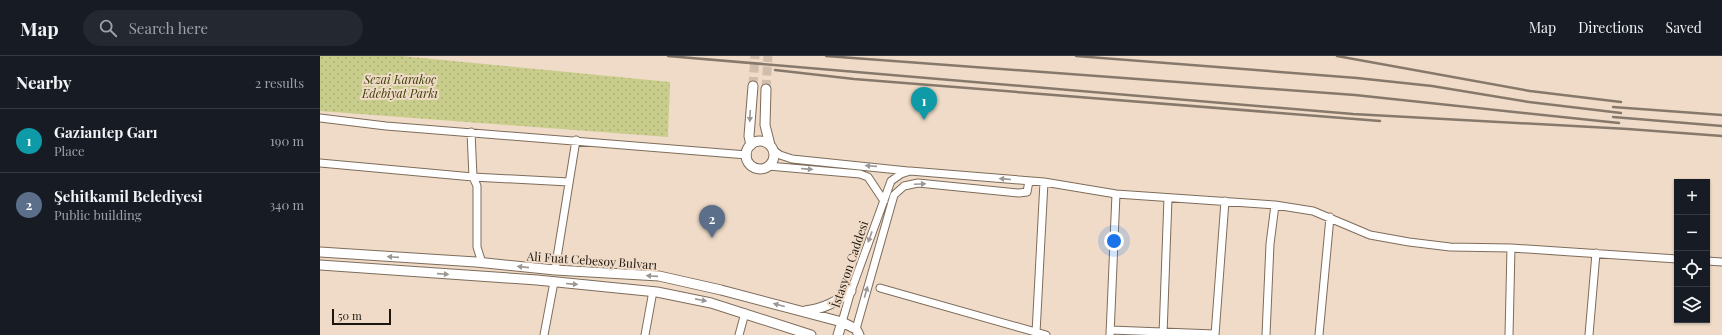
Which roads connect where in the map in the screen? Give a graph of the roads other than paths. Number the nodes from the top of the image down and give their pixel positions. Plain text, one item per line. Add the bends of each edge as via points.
1 (753, 86) tunnel mouth
2 (766, 89) tunnel mouth
3 (320, 118) edge
4 (471, 132) junction
5 (576, 140) junction
6 (751, 145) junction
7 (772, 147) junction
8 (747, 155) junction
9 (320, 163) edge
10 (768, 166) junction
11 (910, 171) junction
12 (473, 177) junction
13 (1030, 181) junction
14 (569, 182) junction
15 (1044, 182) junction
16 (1116, 194) junction
17 (1168, 198) junction
18 (884, 201) junction
19 (1225, 201) junction
20 (1275, 205) junction
21 (1330, 217) junction
22 (1511, 248) junction
23 (320, 252) edge
24 (1596, 253) junction
25 (1674, 258) edge
26 (1710, 261) edge
27 (1722, 262) edge
28 (482, 263) junction
29 (320, 265) edge
30 (555, 270) junction
31 (554, 282) junction
32 (880, 288) dead end
33 (653, 291) junction
34 (851, 291) junction
35 (801, 311) junction
36 (745, 313) junction
37 (842, 322) junction
38 (858, 332) edge
39 (1036, 333) junction
40 (1110, 333) edge
41 (806, 334) edge
42 (1163, 334) edge
43 (544, 335) edge
44 (645, 335) edge
45 (738, 335) edge
46 (838, 335) edge
47 (1046, 335) edge
48 (1215, 335) edge
49 (1266, 335) edge
50 (1319, 335) edge
51 (1508, 335) edge
52 (1589, 335) edge

1 -> 6 street via 749,136
2 - 7 street via 765,125
3 - 4 street
4 - 5 street
4 - 12 street
5 - 8 street
5 - 14 street
6 - 7 street via 759,141
6 - 8 street
7 - 10 street via 774,159
11 -> 7 street via 792,159 780,155
8 - 10 street via 748,162 755,168
9 - 12 street
10 -> 18 street via 860,174 868,177
13 -> 11 street
11 - 18 street, İstasyon Caddesi via 891,181
12 - 14 street
12 - 28 street via 477,186 477,247
13 - 15 street
38 -> 13 street via 894,195 904,186 918,182 1019,193 1027,192
14 - 30 street
15 - 16 street
15 - 39 street
16 - 17 street
16 - 40 street
17 - 19 street
17 - 42 street
18 -> 34 street, İstasyon Caddesi
19 - 20 street
19 - 48 street
20 - 21 street via 1313,211
20 - 49 street via 1270,244
21 - 22 street via 1370,235 1409,242 1450,247
21 - 50 street
22 - 24 street
22 - 51 street
28 -> 23 street, Ali Fuat Cebesoy Bulvarı
24 - 25 street
24 - 52 street
26 - 27 street
30 -> 28 street, Ali Fuat Cebesoy Bulvarı
29 -> 31 street
35 -> 30 street, Ali Fuat Cebesoy Bulvarı via 658,276
31 -> 33 street
31 - 43 street
32 - 39 street
33 -> 36 street via 711,302
33 - 44 street
34 - 35 street via 837,302
34 - 37 street, İstasyon Caddesi
35 - 37 street, Ali Fuat Cebesoy Bulvarı
36 - 41 street
36 - 45 street
37 - 38 street, Ali Fuat Cebesoy Bulvarı
37 - 46 street, İstasyon Caddesi
39 - 47 street
40 - 42 street
42 - 48 street

